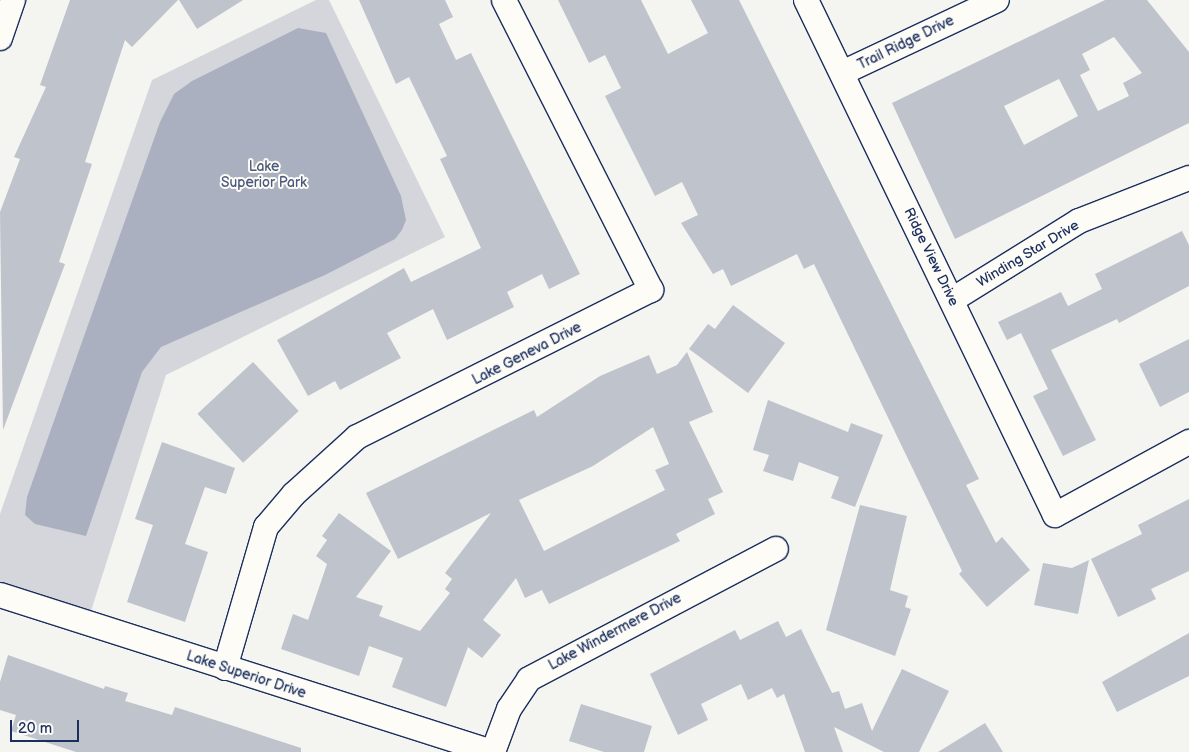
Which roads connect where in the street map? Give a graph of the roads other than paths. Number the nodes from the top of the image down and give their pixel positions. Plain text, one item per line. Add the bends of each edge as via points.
1 (14, 0) edge
2 (504, 0) edge
3 (806, 0) edge
4 (997, 0) edge
5 (0, 38) edge
6 (842, 74) junction
7 (1189, 178) edge
8 (952, 300) junction
9 (1189, 442) edge
10 (776, 549) dead end
11 (0, 596) edge
12 (225, 668) junction
13 (493, 752) edge

1 - 5 street
2 - 12 street, Lake Geneva Drive via 650,290 358,437 294,494 266,527
3 - 6 street, Ridge View Drive
4 - 6 street, Trail Ridge Drive
6 - 8 street, Ridge View Drive
7 - 8 street, Winding Star Drive via 1079,222
8 - 9 street, Ridge View Drive via 1055,515
10 - 13 street, Lake Windermere Drive via 529,679 509,708
11 - 12 street, Lake Superior Drive
12 - 13 street, Lake Superior Drive

